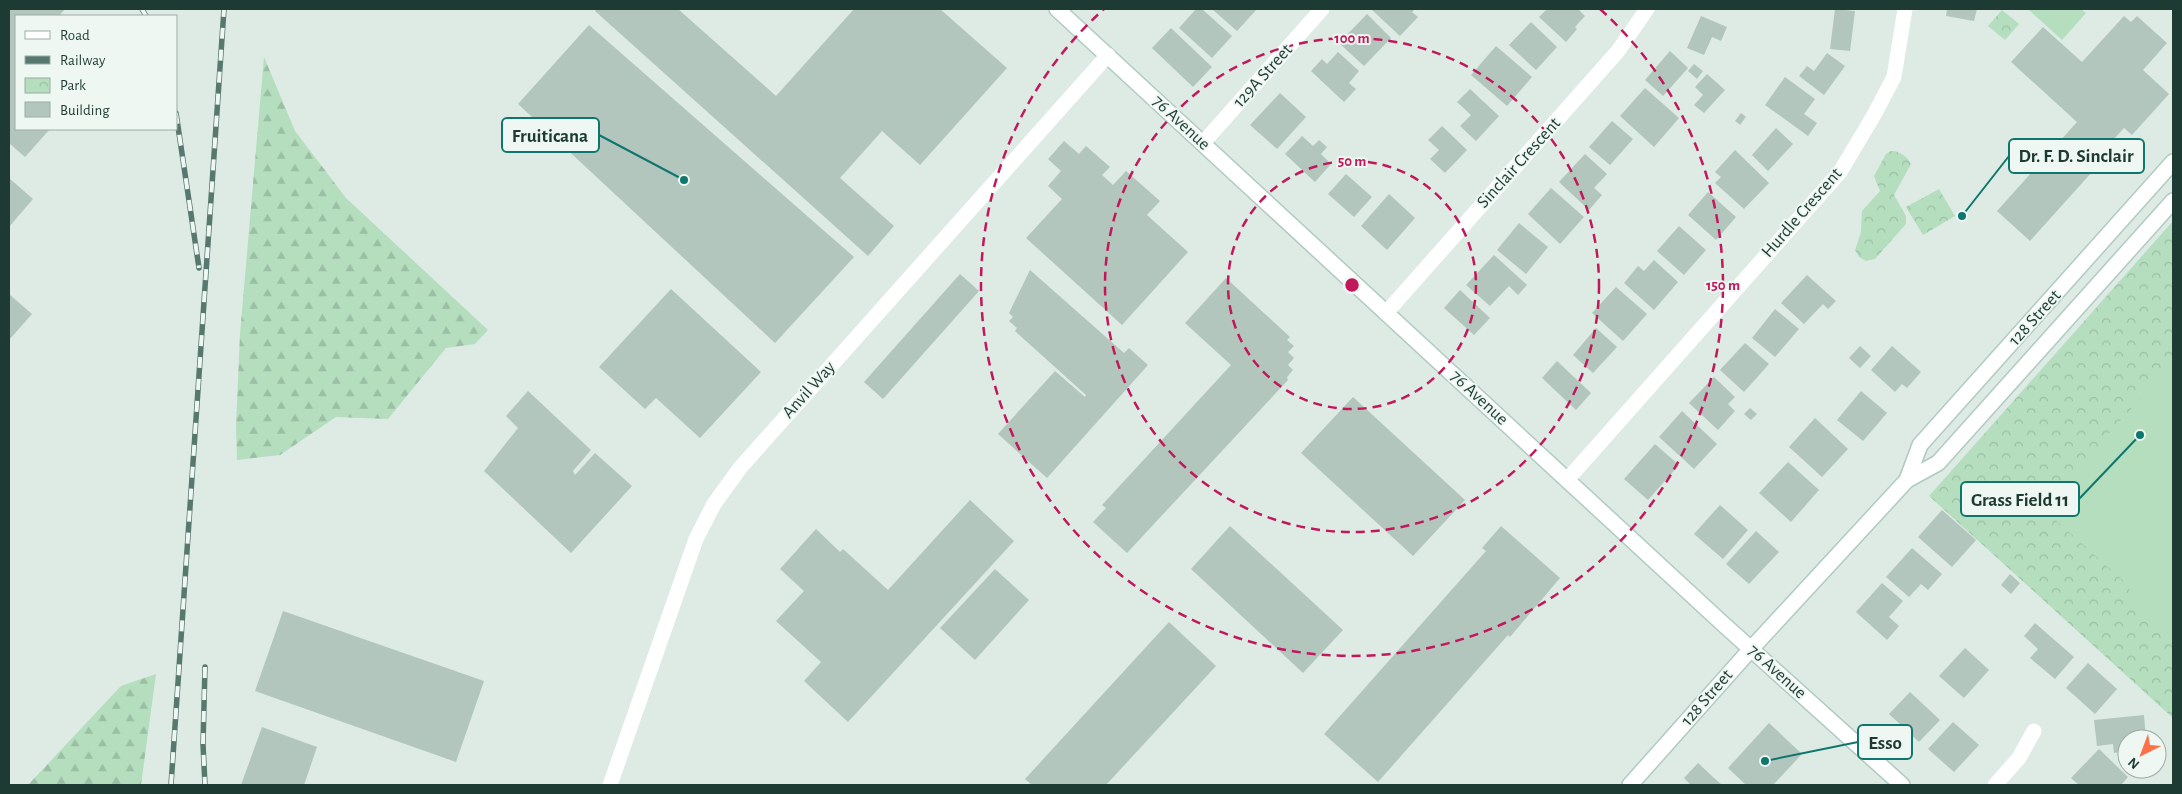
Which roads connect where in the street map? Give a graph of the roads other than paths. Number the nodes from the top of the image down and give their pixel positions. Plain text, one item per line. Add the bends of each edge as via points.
1 (1057, 9) edge
2 (1322, 9) edge
3 (1647, 9) edge
4 (1905, 9) edge
5 (1108, 55) junction
6 (1203, 143) junction
7 (2173, 162) edge
8 (2173, 201) edge
9 (1386, 313) junction
10 (1567, 480) junction
11 (1907, 480) junction
12 (1750, 649) junction
13 (2034, 731) dead end
14 (610, 785) edge
15 (1630, 785) edge
16 (1902, 785) edge
17 (1995, 785) edge

1 - 5 street, 76 Avenue
2 - 6 street, 129A Street
3 - 9 street, Sinclair Crescent via 1618,51
4 - 10 street, Hurdle Crescent via 1894,77 1840,172
5 - 6 street, 76 Avenue
5 - 14 street, Anvil Way via 742,466 714,504 696,539
6 - 9 street, 76 Avenue
7 - 11 street, 128 Street via 1920,445
8 - 11 street, 128 Street via 1938,463
9 - 10 street, 76 Avenue
10 - 12 street, 76 Avenue
11 - 12 street, 128 Street
12 - 15 street, 128 Street
12 - 16 street, 76 Avenue
13 - 17 street via 2019,758

